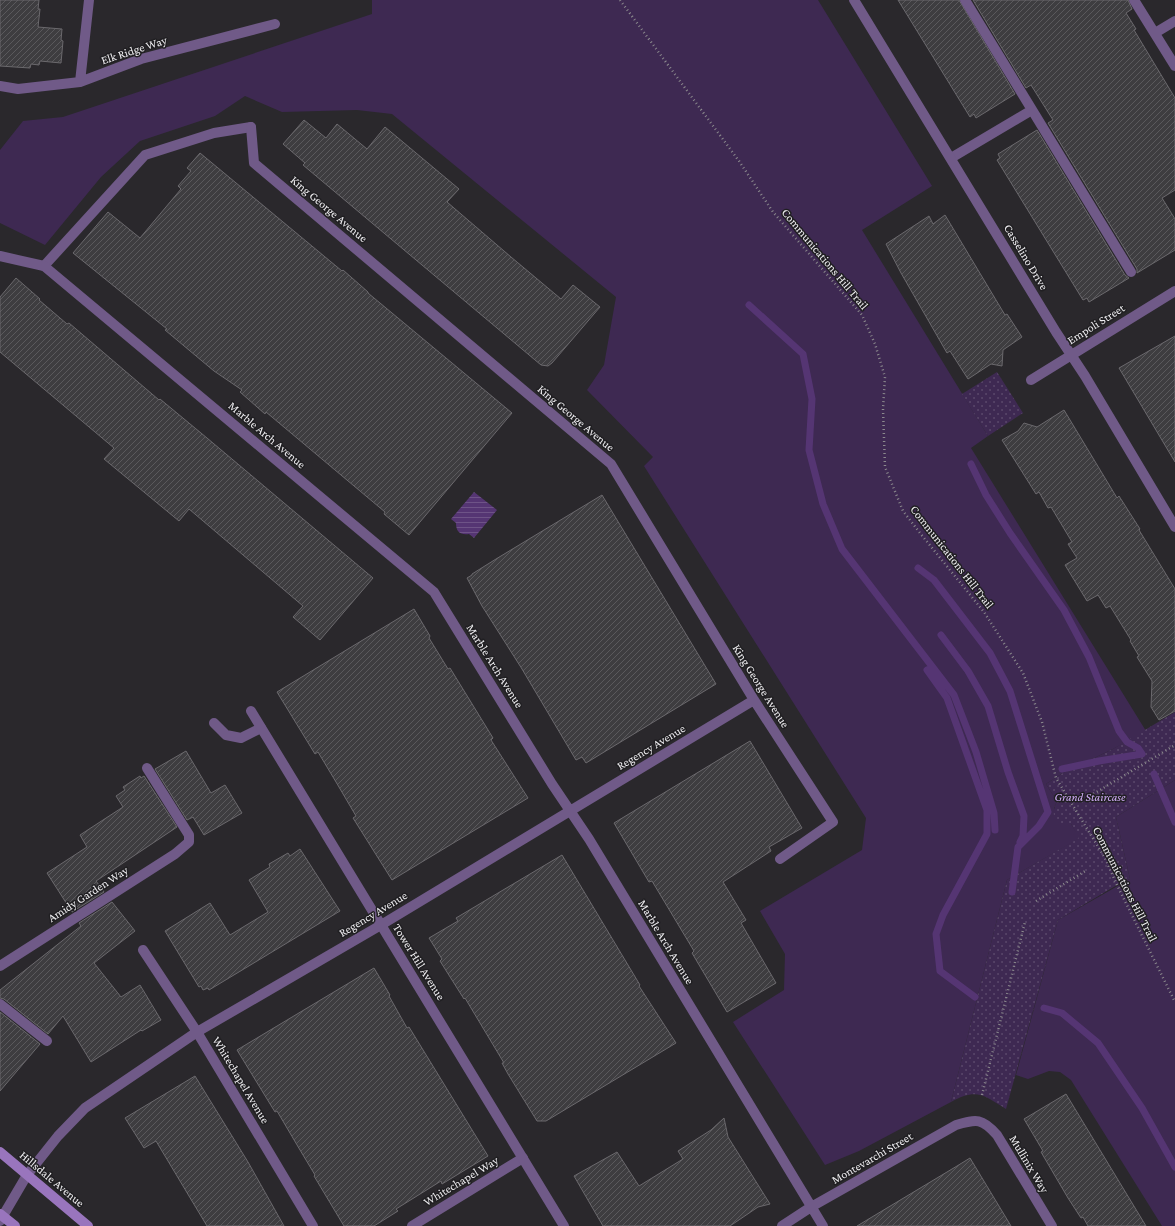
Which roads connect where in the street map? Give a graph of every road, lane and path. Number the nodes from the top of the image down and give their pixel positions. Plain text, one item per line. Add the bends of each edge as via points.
1 (89, 0) edge
2 (620, 0) edge
3 (854, 0) edge
4 (965, 0) edge
5 (1134, 0) edge
6 (1175, 21) edge
7 (275, 24) dead end
8 (1155, 33) junction
9 (1175, 66) edge
10 (80, 82) junction
11 (0, 86) edge
12 (1032, 110) junction
13 (950, 158) junction
14 (0, 256) edge
15 (44, 266) junction
16 (1131, 272) dead end
17 (1175, 291) edge
18 (1071, 355) junction
19 (1031, 380) dead end
20 (1175, 527) edge
21 (754, 700) junction
22 (251, 711) dead end
23 (214, 723) dead end
24 (261, 728) junction
25 (1175, 745) edge
26 (147, 768) dead end
27 (1090, 796) dead end
28 (570, 811) junction
29 (780, 859) dead end
30 (1087, 870) dead end
31 (1036, 901) dead end
32 (1025, 922) dead end
33 (381, 925) junction
34 (143, 950) dead end
35 (0, 966) edge
36 (1175, 1002) edge
37 (0, 1004) edge
38 (197, 1032) junction
39 (48, 1041) dead end
40 (982, 1095) dead end
41 (979, 1121) joint
42 (0, 1152) edge
43 (523, 1158) junction
44 (27, 1175) junction
45 (811, 1207) junction
46 (1, 1217) edge
47 (15, 1226) edge
48 (88, 1226) edge
49 (313, 1226) edge
50 (412, 1226) edge
51 (564, 1226) edge
52 (782, 1226) edge
53 (823, 1226) edge
54 (1052, 1226) edge

1 - 10 street
2 - 36 path, Communications Hill Trail via 773,212 862,315 875,344 885,377 885,467 903,511 984,612 1023,673 1042,722 1056,778 1105,858
3 - 13 street, Casselino Drive
4 - 12 street
5 - 8 street
6 - 8 street
7 - 10 street, Elk Ridge Way via 141,59
8 - 9 street
10 - 11 street, Elk Ridge Way via 18,89
12 - 13 street
12 - 16 street
13 - 18 street, Casselino Drive
14 - 15 street, Marble Arch Avenue
15 - 21 street, King George Avenue via 145,155 214,133 251,127 254,163 611,464
15 - 28 street, Marble Arch Avenue via 434,592
17 - 18 street, Empoli Street
18 - 19 street, Empoli Street
18 - 20 street, Casselino Drive
21 - 28 street, Regency Avenue
21 - 29 street, King George Avenue via 833,822
22 - 24 street, Tower Hill Avenue
23 - 24 street via 226,735 241,738
24 - 33 street, Tower Hill Avenue
25 - 27 path
26 - 35 street, Amidy Garden Way via 189,835 189,842 175,854
28 - 33 street, Regency Avenue
28 - 45 street, Marble Arch Avenue
30 - 31 path
32 - 40 path
33 - 38 street, Regency Avenue
33 - 43 street, Tower Hill Avenue
34 - 38 street, Whitechapel Avenue
37 - 39 street
38 - 44 street, Regency Avenue via 84,1108
38 - 49 street, Whitechapel Avenue
41 - 45 street, Montevarchi Street via 956,1125
41 - 54 street, Mullinix Way via 988,1125 997,1135
42 - 44 main road, Hillsdale Avenue
43 - 50 street, Whitechapel Way
43 - 51 street, Tower Hill Avenue
44 - 46 street, Regency Avenue
44 - 48 main road, Hillsdale Avenue
45 - 52 street, Montevarchi Street
45 - 53 street, Marble Arch Avenue
46 - 47 main road

